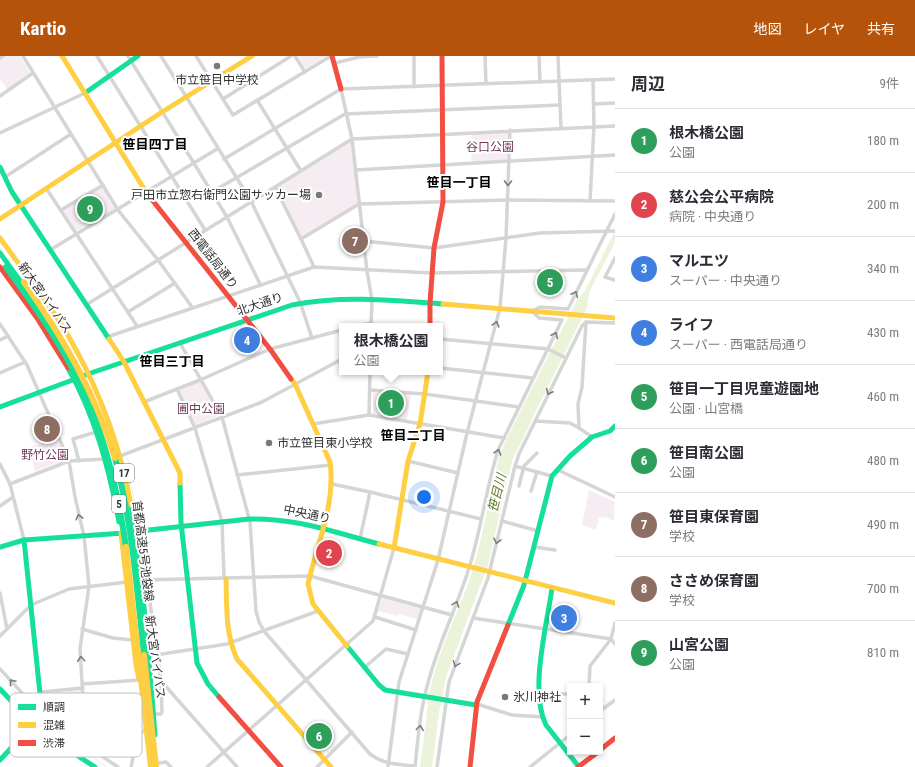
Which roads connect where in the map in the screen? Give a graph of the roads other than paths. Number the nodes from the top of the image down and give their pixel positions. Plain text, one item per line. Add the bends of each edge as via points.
1 (3, 56) edge
2 (23, 56) edge
3 (62, 56) edge
4 (97, 56) edge
5 (138, 56) edge
6 (161, 56) edge
7 (196, 56) edge
8 (252, 56) edge
9 (291, 56) edge
10 (295, 56) edge
11 (332, 56) edge
12 (359, 56) edge
13 (377, 56) edge
14 (414, 56) edge
15 (442, 56) edge
16 (485, 56) edge
17 (539, 56) edge
18 (558, 56) edge
19 (0, 58) edge
20 (130, 58) edge
21 (334, 63) junction
22 (305, 72) junction
23 (33, 73) junction
24 (109, 76) junction
25 (615, 79) edge
26 (593, 80) junction
27 (212, 81) junction
28 (559, 81) junction
29 (540, 82) junction
30 (486, 84) junction
31 (443, 86) junction
32 (414, 87) junction
33 (341, 89) junction
34 (84, 93) junction
35 (0, 96) edge
36 (186, 97) junction
37 (223, 98) junction
38 (257, 100) junction
39 (615, 103) edge
40 (595, 104) junction
41 (560, 105) junction
42 (54, 107) junction
43 (443, 109) junction
44 (162, 112) junction
45 (347, 113) junction
46 (140, 126) junction
47 (594, 126) junction
48 (615, 126) edge
49 (561, 128) junction
50 (275, 129) junction
51 (510, 130) junction
52 (0, 133) edge
53 (71, 134) junction
54 (443, 134) junction
55 (352, 139) junction
56 (115, 143) junction
57 (218, 148) junction
58 (287, 148) junction
59 (615, 155) edge
60 (592, 156) junction
61 (224, 159) junction
62 (88, 161) junction
63 (508, 161) junction
64 (194, 162) junction
65 (443, 166) junction
66 (0, 167) edge
67 (356, 170) junction
68 (301, 171) junction
69 (171, 176) junction
70 (5, 177) junction
71 (236, 178) junction
72 (102, 185) junction
73 (275, 187) junction
74 (46, 188) junction
75 (146, 192) junction
76 (212, 192) junction
77 (508, 200) junction
78 (251, 201) junction
79 (590, 201) junction
80 (615, 201) edge
81 (443, 202) junction
82 (359, 204) junction
83 (21, 205) junction
84 (61, 210) junction
85 (118, 210) junction
86 (615, 214) edge
87 (227, 217) junction
88 (0, 219) edge
89 (205, 230) junction
90 (615, 231) edge
91 (607, 232) junction
92 (76, 234) junction
93 (0, 238) edge
94 (506, 238) junction
95 (301, 239) junction
96 (363, 241) junction
97 (186, 242) junction
98 (0, 244) edge
99 (434, 248) junction
100 (0, 249) edge
101 (50, 250) junction
102 (0, 252) edge
103 (0, 258) edge
104 (615, 258) edge
105 (158, 260) junction
106 (3, 267) edge
107 (314, 267) junction
108 (587, 270) junction
109 (367, 271) junction
110 (503, 272) junction
111 (432, 273) junction
112 (287, 275) junction
113 (615, 280) edge
114 (24, 282) junction
115 (175, 283) junction
116 (260, 284) junction
117 (112, 288) junction
118 (228, 295) junction
119 (372, 300) junction
120 (300, 302) junction
121 (430, 303) junction
122 (86, 305) junction
123 (192, 307) junction
124 (500, 308) junction
125 (128, 312) junction
126 (532, 312) junction
127 (247, 320) junction
128 (614, 320) edge
129 (586, 322) junction
130 (371, 323) edge
131 (430, 323) edge
132 (0, 324) edge
133 (137, 326) junction
134 (339, 331) edge
135 (8, 336) junction
136 (107, 337) junction
137 (312, 338) junction
138 (443, 339) edge
139 (0, 340) edge
140 (180, 343) junction
141 (491, 343) junction
142 (270, 349) junction
143 (548, 349) junction
144 (566, 357) junction
145 (339, 361) edge
146 (25, 362) junction
147 (124, 362) junction
148 (443, 368) edge
149 (483, 372) junction
150 (0, 373) edge
151 (88, 374) junction
152 (370, 375) edge
153 (428, 375) edge
154 (533, 378) junction
155 (73, 379) junction
156 (200, 380) junction
157 (295, 384) junction
158 (177, 389) junction
159 (370, 390) junction
160 (39, 392) junction
161 (89, 394) dead end
162 (425, 394) junction
163 (476, 400) junction
164 (144, 402) junction
165 (0, 407) edge
166 (519, 407) junction
167 (369, 415) junction
168 (222, 417) junction
169 (535, 422) junction
170 (313, 424) junction
171 (420, 424) junction
172 (615, 426) edge
173 (195, 428) junction
174 (578, 428) junction
175 (96, 432) junction
176 (468, 432) junction
177 (113, 434) junction
178 (592, 437) junction
179 (504, 438) junction
180 (104, 439) junction
181 (163, 440) junction
182 (537, 453) dead end
183 (119, 454) junction
184 (108, 456) junction
185 (69, 461) junction
186 (79, 461) junction
187 (408, 461) junction
188 (0, 464) edge
189 (331, 465) junction
190 (515, 466) junction
191 (524, 468) junction
192 (558, 470) junction
193 (537, 472) junction
194 (458, 473) junction
195 (237, 475) junction
196 (552, 476) junction
197 (10, 484) junction
198 (332, 484) junction
199 (519, 486) dead end
200 (532, 491) dead end
201 (370, 492) junction
202 (13, 497) junction
203 (615, 497) edge
204 (401, 499) junction
205 (0, 506) edge
206 (449, 511) junction
207 (249, 519) junction
208 (481, 519) junction
209 (125, 520) dead end
210 (502, 521) junction
211 (222, 522) junction
212 (182, 526) junction
213 (323, 528) junction
214 (538, 531) junction
215 (137, 532) junction
216 (121, 534) junction
217 (84, 536) junction
218 (360, 539) junction
219 (24, 540) junction
220 (0, 547) edge
221 (534, 547) junction
222 (394, 548) junction
223 (555, 550) dead end
224 (438, 560) junction
225 (470, 567) junction
226 (489, 572) junction
227 (310, 576) junction
228 (255, 577) junction
229 (187, 578) junction
230 (225, 578) junction
231 (148, 579) junction
232 (140, 580) junction
233 (525, 581) junction
234 (126, 582) junction
235 (88, 586) junction
236 (552, 588) junction
237 (0, 595) edge
238 (381, 595) junction
239 (615, 603) edge
240 (31, 605) junction
241 (423, 607) junction
242 (318, 611) junction
243 (452, 615) junction
244 (375, 617) junction
245 (474, 618) junction
246 (615, 623) edge
247 (508, 624) junction
248 (7, 629) junction
249 (82, 629) junction
250 (546, 629) junction
251 (416, 630) junction
252 (264, 631) junction
253 (0, 636) edge
254 (612, 639) junction
255 (133, 640) junction
256 (230, 643) junction
257 (615, 644) edge
258 (347, 645) junction
259 (195, 648) junction
260 (158, 654) junction
261 (408, 654) junction
262 (149, 656) junction
263 (365, 667) junction
264 (0, 669) edge
265 (140, 680) junction
266 (307, 680) junction
267 (161, 681) junction
268 (589, 683) edge
269 (83, 686) junction
270 (0, 688) edge
271 (41, 692) joint
272 (22, 693) edge
273 (83, 693) edge
274 (141, 693) edge
275 (398, 693) junction
276 (539, 694) junction
277 (567, 694) edge
278 (425, 697) junction
279 (10, 698) edge
280 (445, 700) junction
281 (615, 700) edge
282 (476, 705) junction
283 (277, 706) junction
284 (142, 708) edge
285 (603, 709) edge
286 (154, 714) junction
287 (543, 717) junction
288 (145, 730) junction
289 (249, 731) junction
290 (142, 732) edge
291 (352, 732) junction
292 (567, 737) edge
293 (615, 738) edge
294 (156, 739) junction
295 (560, 743) junction
296 (603, 748) edge
297 (10, 749) edge
298 (224, 752) junction
299 (594, 755) edge
300 (80, 757) edge
301 (103, 757) edge
302 (133, 757) edge
303 (0, 760) edge
304 (324, 760) junction
305 (388, 765) edge
306 (158, 766) edge
307 (95, 767) edge
308 (118, 767) edge
309 (131, 767) edge
310 (150, 767) edge
311 (171, 767) edge
312 (207, 767) edge
313 (237, 767) edge
314 (281, 767) edge
315 (317, 767) edge
316 (331, 767) edge
317 (415, 767) edge
318 (437, 767) edge
319 (470, 767) edge
320 (530, 767) edge
321 (579, 767) edge

1 - 19 street
2 - 23 street
3 - 34 main road, 西電話局通り
4 - 24 street
5 - 20 main road
6 - 36 street
7 - 27 street
8 - 27 main road
9 - 37 street
10 - 22 street
11 - 21 main road
11 - 22 street
12 - 13 street
12 - 21 street
14 - 32 street
15 - 31 main road
16 - 30 street
17 - 29 street
18 - 28 street
20 - 24 main road
20 - 44 street
21 - 33 main road
22 - 38 street
23 - 35 street
23 - 42 street
24 - 34 main road
24 - 46 street
25 - 26 street
26 - 28 street
26 - 40 street
27 - 36 main road
27 - 37 street
28 - 29 street
28 - 41 street
29 - 30 street
30 - 31 street
31 - 32 street
31 - 43 main road
32 - 33 street
33 - 45 street
33 - 50 street
34 - 42 street
34 - 56 main road, 西電話局通り
36 - 44 main road
36 - 57 street
37 - 38 street via 233,115
38 - 50 street
39 - 40 street
40 - 47 street
41 - 43 street
41 - 49 street
42 - 52 street
42 - 53 street
43 - 45 street
43 - 54 main road
44 - 46 main road
44 - 64 street
45 - 55 street
45 - 58 street
46 - 56 main road
46 - 69 street
47 - 48 street
47 - 49 street
47 - 60 street
49 - 51 street
50 - 58 street
50 - 61 street
51 - 54 street
51 - 63 street
53 - 62 street
53 - 70 street
54 - 55 street
54 - 65 main road
55 - 67 street
55 - 68 street
56 - 62 main road
56 - 75 main road, 西電話局通り
57 - 61 street
57 - 64 street
58 - 68 street
58 - 71 street
59 - 60 street
60 - 63 street
60 - 79 street
61 - 71 street
62 - 72 street
62 - 74 main road
63 - 65 street
63 -> 77 street
64 - 69 street
64 - 76 street
65 - 67 street
65 - 81 main road
66 - 70 main road
67 - 82 street
68 - 73 street
69 - 75 street
69 - 89 street
70 - 83 main road
71 - 76 street
71 - 78 street
72 - 84 street
72 - 85 street
73 - 78 street
73 - 95 street
74 - 83 main road
74 - 84 street
75 - 85 street
75 - 97 main road, 西電話局通り
76 - 87 street
77 - 79 street
77 - 81 street
77 - 94 street
78 - 87 street
78 - 112 street
79 - 80 street
81 - 82 street
81 - 99 main road
82 - 95 street
82 - 96 street
83 - 88 main road
83 - 101 main road
84 - 92 street
85 - 92 street
85 - 105 street
86 - 91 street
87 - 89 street
87 - 116 street
89 - 97 street
90 - 91 street
91 - 94 street via 540,233
91 - 108 street
92 - 101 street
92 - 117 street
93 - 151 main road, 17 via 60,323
94 - 99 street
94 - 110 street
95 - 107 street
96 - 99 street
96 - 109 street
97 - 105 street
97 - 118 main road, 西電話局通り
98 - 114 main road
99 - 111 main road
100 - 114 main road, 首都高速5号池袋線 / 5
101 - 122 main road
102 - 103 main road, 新大宮バイパス via 55,330 70,357
103 - 106 main road
104 - 113 street via 605,277
105 - 115 street
105 - 117 street
106 - 155 main road, 17 via 47,332
106 - 310 main road, 首都高速5号池袋線 / 5, bridge via 64,354 91,408 109,458 127,552
107 - 109 street
107 - 112 street
108 - 110 street
126 -> 108 street via 540,307 568,309
109 - 111 street
109 - 119 street
110 - 111 street
110 - 124 street
111 - 121 main road
112 - 116 street
112 - 120 street
114 - 306 main road, 首都高速5号池袋線 / 5, bridge via 81,372 97,406 118,466 132,541
115 - 123 street
115 - 125 street
116 - 118 street
117 - 122 street
117 - 125 street
118 - 123 street
118 - 127 main road, 西電話局通り
119 - 120 main road, 北大通り via 335,298
119 - 121 main road, 北大通り
119 - 130 street
120 - 127 main road, 北大通り
120 - 137 street
121 - 124 main road, 北大通り
121 - 131 main road
122 - 136 main road
123 - 133 street
124 - 126 main road, 北大通り
141 -> 124 street
125 - 133 street
126 - 128 main road, 北大通り
143 -> 126 street via 562,320 539,318
127 - 140 main road, 北大通り
127 - 142 main road, 西電話局通り
128 - 129 street
129 - 144 street
129 - 174 street
132 - 135 street
133 - 136 street
134 - 137 street
135 - 139 street
135 - 146 street
136 - 147 main road
137 - 142 street
138 - 141 street
140 - 147 main road, 北大通り
140 - 156 street
141 - 143 street
141 - 149 street
142 - 156 street
142 - 157 main road, 西電話局通り
143 - 144 street
143 - 154 street
144 -> 169 street
145 - 157 street
146 - 150 street
146 - 160 street
147 - 151 main road, 北大通り
147 - 164 main road
148 - 149 street
149 - 154 street
149 - 163 street
151 - 155 main road, 北大通り
151 - 177 main road, 17
152 - 159 street
153 - 162 main road
154 - 166 street
155 - 160 main road, 北大通り
155 - 175 main road, 17 via 88,408
156 - 158 street
156 - 168 street
157 - 168 street via 262,402
157 - 170 main road, 西電話局通り
158 - 164 street
158 - 173 street
159 - 162 street
159 - 167 street
160 - 165 main road, 北大通り
160 - 185 street
161 - 180 main road, 17
162 - 163 street
162 - 171 main road
163 - 166 street
163 - 176 street
164 - 181 main road
166 - 179 street
167 - 170 street
167 - 171 street
168 - 173 street
168 - 195 street
169 - 174 street via 570,423
169 - 190 street
170 - 189 main road, 西電話局通り
171 - 176 street
171 - 187 main road
172 - 178 main road via 610,431
173 - 181 street
173 - 211 street
174 - 178 street
175 - 180 main road, 17
175 - 186 street via 73,439
176 - 179 street
176 - 194 street
177 - 180 main road via 112,442 108,445 103,444
177 - 183 main road, 17
178 - 192 main road
208 -> 179 street via 498,450
180 - 184 main road, 17
181 - 183 street
181 - 212 main road via 180,474
182 - 191 street
183 - 184 main road via 114,448 109,448 106,452
183 - 215 main road, 17
184 - 186 street
184 - 209 main road, 17
184 - 216 main road, 17
185 - 186 street
185 - 197 street
217 -> 185 street
187 - 194 street
187 - 204 main road
188 - 197 street
189 - 195 street
189 - 198 main road, 西電話局通り
190 - 191 street
190 - 210 street
191 - 193 street
191 - 199 street
192 - 196 main road
192 - 203 street
193 - 196 street
193 - 200 street
194 - 206 street
195 - 207 street
196 - 214 main road
197 - 202 street
198 - 201 street
198 - 213 main road, 西電話局通り
201 - 204 street
201 - 218 street
202 - 205 street
202 - 219 street
204 - 206 street
204 - 222 main road
206 - 208 street
206 - 224 street
207 - 211 main road, 中央通り
207 - 213 main road, 中央通り via 288,519
207 - 228 street
208 - 225 street
210 - 214 street
210 -> 226 street
211 - 212 main road, 中央通り
211 - 230 street
212 - 215 main road, 中央通り
212 - 229 main road
213 - 218 main road, 中央通り
213 - 227 main road, 西電話局通り
214 - 221 main road
215 - 216 main road, 中央通り
215 - 231 street
215 - 232 main road, 17
216 - 217 main road, 中央通り
216 - 234 main road, 17
217 - 219 main road, 中央通り
217 - 235 street
218 - 222 main road, 中央通り
219 - 220 main road, 中央通り
219 - 240 main road
221 - 223 street
221 - 233 main road
222 - 224 main road, 中央通り
222 - 238 street
224 - 225 main road, 中央通り
224 - 241 street
225 - 226 main road, 中央通り
243 -> 225 street
226 - 233 main road
226 - 245 street
227 - 228 street
227 - 238 street
227 - 242 main road, 西電話局通り via 310,596
228 - 230 street
228 - 252 street via 256,611
229 - 230 street
229 - 231 street
229 - 259 main road
230 - 256 main road
231 - 232 street
231 - 260 street
232 - 262 main road, 17
233 - 236 main road
233 - 247 main road
234 - 235 street
234 - 255 main road, 17
235 - 240 street via 69,589
235 - 249 street
236 - 239 main road
236 - 250 main road
237 - 248 street
238 - 241 street
238 - 244 street
240 - 248 street
240 - 271 main road
241 - 243 street
241 - 251 street
242 - 252 street
242 - 258 main road, 西電話局通り
243 - 278 street via 433,665
244 - 251 street
244 - 258 street
245 - 247 street
245 -> 280 street via 449,682
246 - 254 street
247 - 250 street
247 - 282 main road
248 - 253 street
249 - 255 street via 113,638
269 -> 249 street via 80,649
250 - 254 street
250 - 276 main road
251 - 261 street
252 - 256 street
252 - 266 street
254 - 257 street
254 - 268 street via 590,666
255 - 265 main road, 17
256 - 259 street
256 - 283 main road via 240,664
258 - 263 main road, 西電話局通り
258 - 266 street
259 - 260 street
259 - 289 main road via 197,663 205,680
260 - 262 street
260 - 267 street
261 - 263 street via 386,649
261 - 275 street
262 - 286 main road, 17
263 - 275 main road, 西電話局通り via 382,687
272 -> 264 street
265 - 269 street
265 - 274 main road, 新大宮バイパス / 17
265 - 294 main road, 新大宮バイパス / 17 via 130,551
266 - 283 street
266 - 291 street
267 - 286 street via 162,712
267 - 298 street
269 - 271 street
269 - 273 street
270 - 279 main road
275 - 278 main road, 西電話局通り
275 - 305 street
276 - 277 street
276 - 287 main road
278 - 280 main road, 西電話局通り
317 -> 278 street
280 - 282 main road, 西電話局通り
280 - 318 street
281 - 285 street
282 - 287 street via 512,715
282 - 319 main road
283 - 289 street
283 - 304 main road
284 - 288 main road, 新大宮バイパス / 17
286 - 294 main road, 17
287 - 295 main road
288 - 290 street
288 - 310 main road, 新大宮バイパス / 17
289 - 298 street
289 - 314 main road
291 - 304 street
291 - 305 street via 370,754
292 - 295 street
293 - 296 main road
294 - 306 main road, 新大宮バイパス / 17
295 - 320 street
295 - 321 main road
297 - 303 main road
298 - 312 street
298 - 313 street
299 - 321 main road
300 - 307 main road
301 - 308 street
302 - 309 street
304 - 315 street
304 - 316 main road
305 - 317 street
306 - 311 street via 166,762

